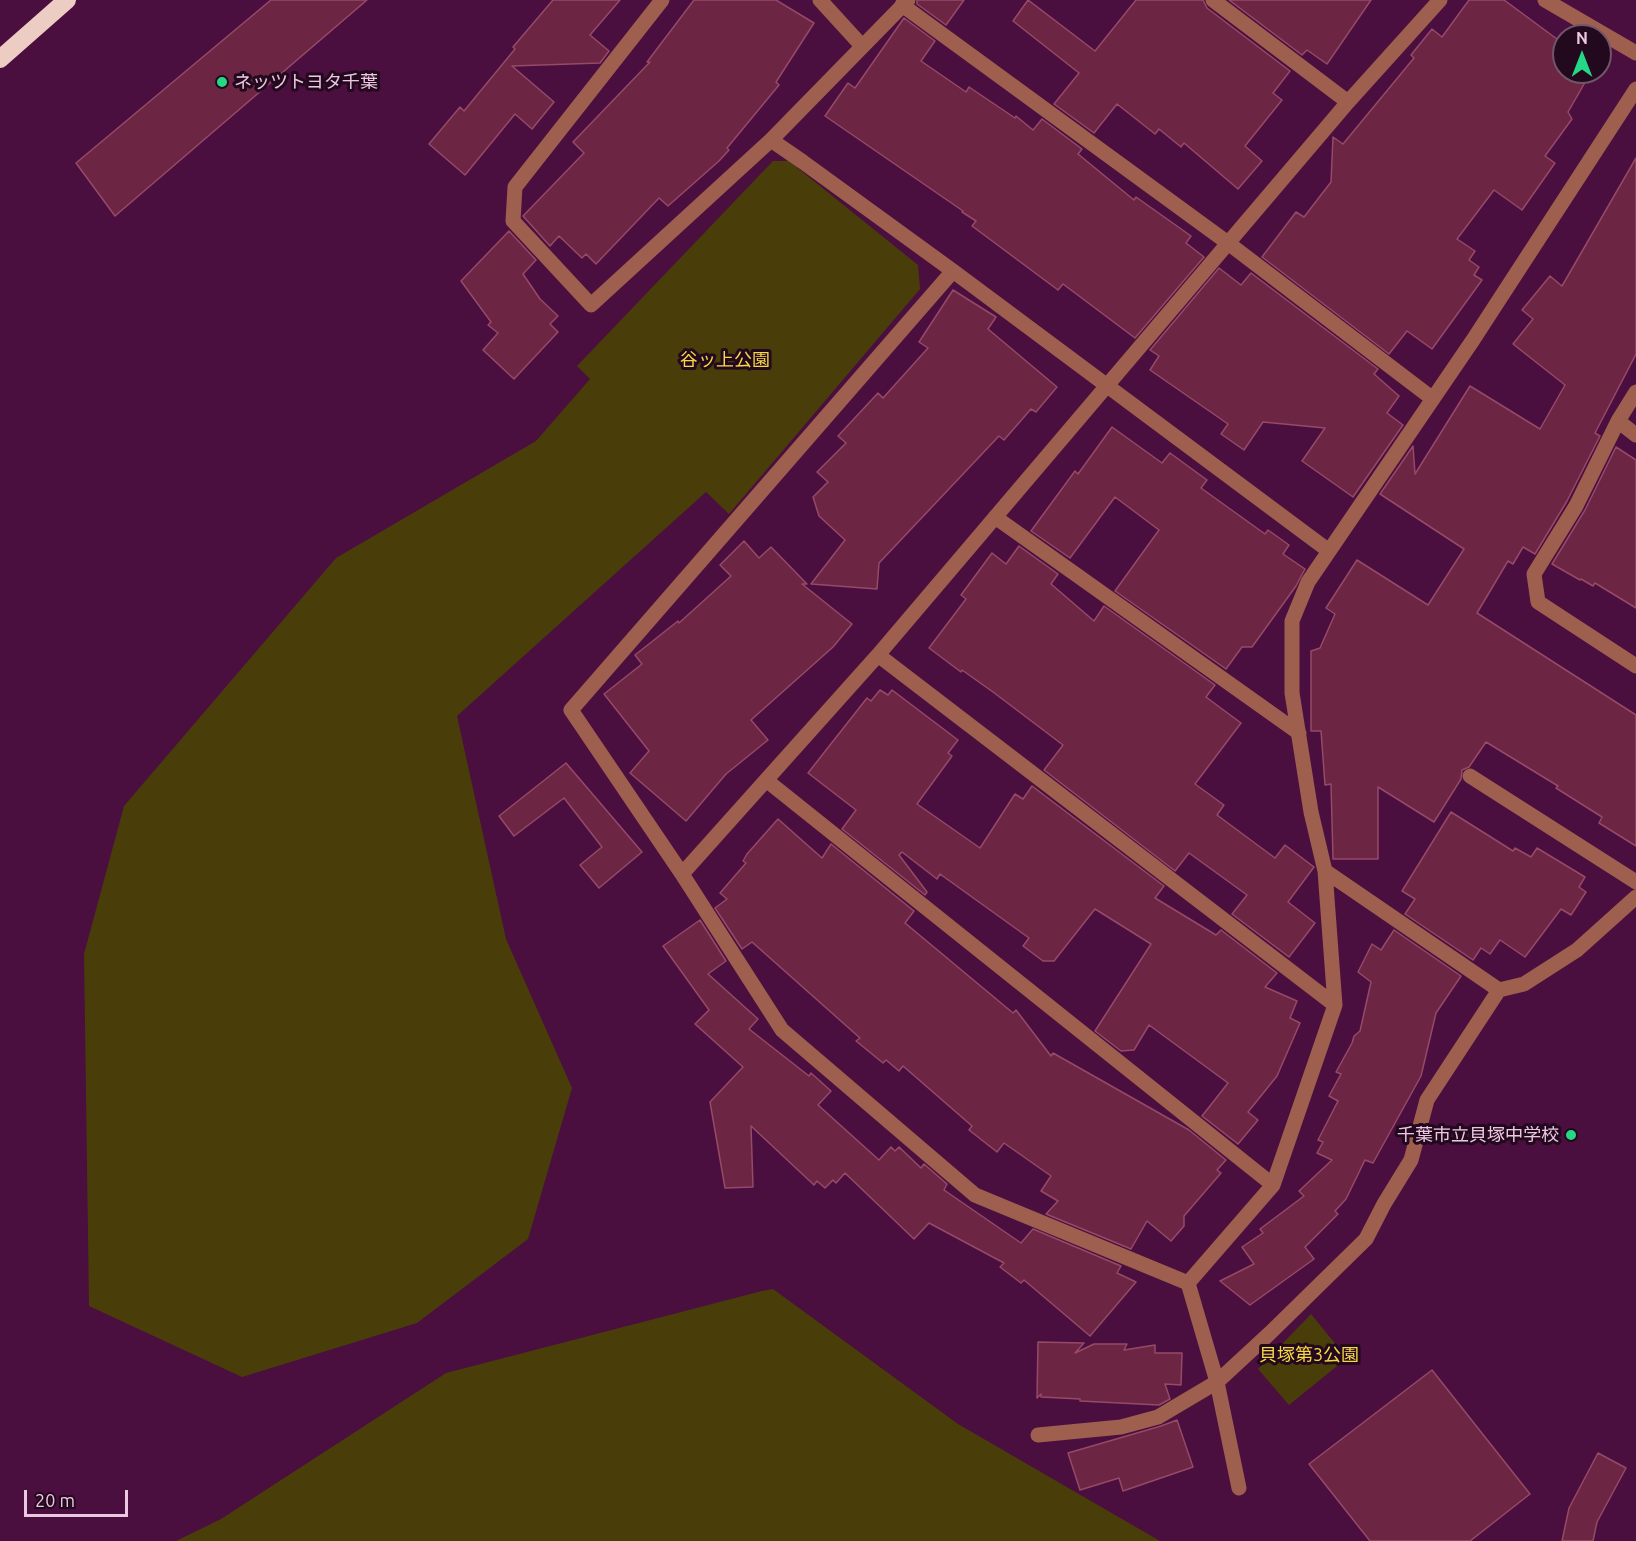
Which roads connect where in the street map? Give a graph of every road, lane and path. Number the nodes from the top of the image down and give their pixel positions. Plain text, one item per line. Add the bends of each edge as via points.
1 (67, 0) edge
2 (662, 0) edge
3 (820, 0) edge
4 (1213, 0) edge
5 (1440, 0) edge
6 (1545, 0) edge
7 (905, 3) edge
8 (862, 46) junction
9 (1636, 53) edge
10 (0, 59) edge
11 (1636, 89) edge
12 (1348, 102) junction
13 (771, 140) junction
14 (1228, 243) junction
15 (952, 271) junction
16 (1107, 385) junction
17 (1636, 392) edge
18 (1433, 399) junction
19 (1618, 421) junction
20 (1636, 435) edge
21 (995, 517) junction
22 (1329, 551) junction
23 (878, 655) junction
24 (1636, 666) edge
25 (1299, 733) junction
26 (1470, 776) dead end
27 (766, 780) junction
28 (1324, 871) junction
29 (682, 874) junction
30 (1636, 882) edge
31 (1636, 897) edge
32 (1498, 990) junction
33 (1335, 1005) junction
34 (1273, 1185) junction
35 (1188, 1282) junction
36 (1217, 1382) junction
37 (1038, 1435) dead end
38 (1239, 1488) dead end

1 - 10 highway
2 - 13 street via 515,187 513,221 591,305
3 - 8 street
4 - 12 street
5 - 12 street
6 - 9 street
7 - 8 street
7 - 14 street
8 - 13 street
11 - 18 street
12 - 14 street
13 - 15 street
14 - 16 street
14 - 18 street
15 - 16 street
15 - 29 street via 571,710
16 - 21 street
16 - 22 street
17 - 19 street
18 - 22 street
19 - 20 street
19 - 24 street via 1576,506 1534,574 1538,602
21 - 23 street
21 - 25 street
22 - 25 street via 1308,582 1292,621 1292,693
23 - 27 street
23 - 33 street
25 - 28 street
26 - 30 street
27 - 29 street
27 - 34 street
28 - 32 street
28 - 33 street
29 - 35 street via 782,1030 975,1195
31 - 32 street via 1577,950 1524,984
32 - 36 street via 1427,1100 1411,1160 1366,1239
33 - 34 street
34 - 35 street
35 - 36 street
36 - 37 street via 1158,1417 1121,1427
36 - 38 street

